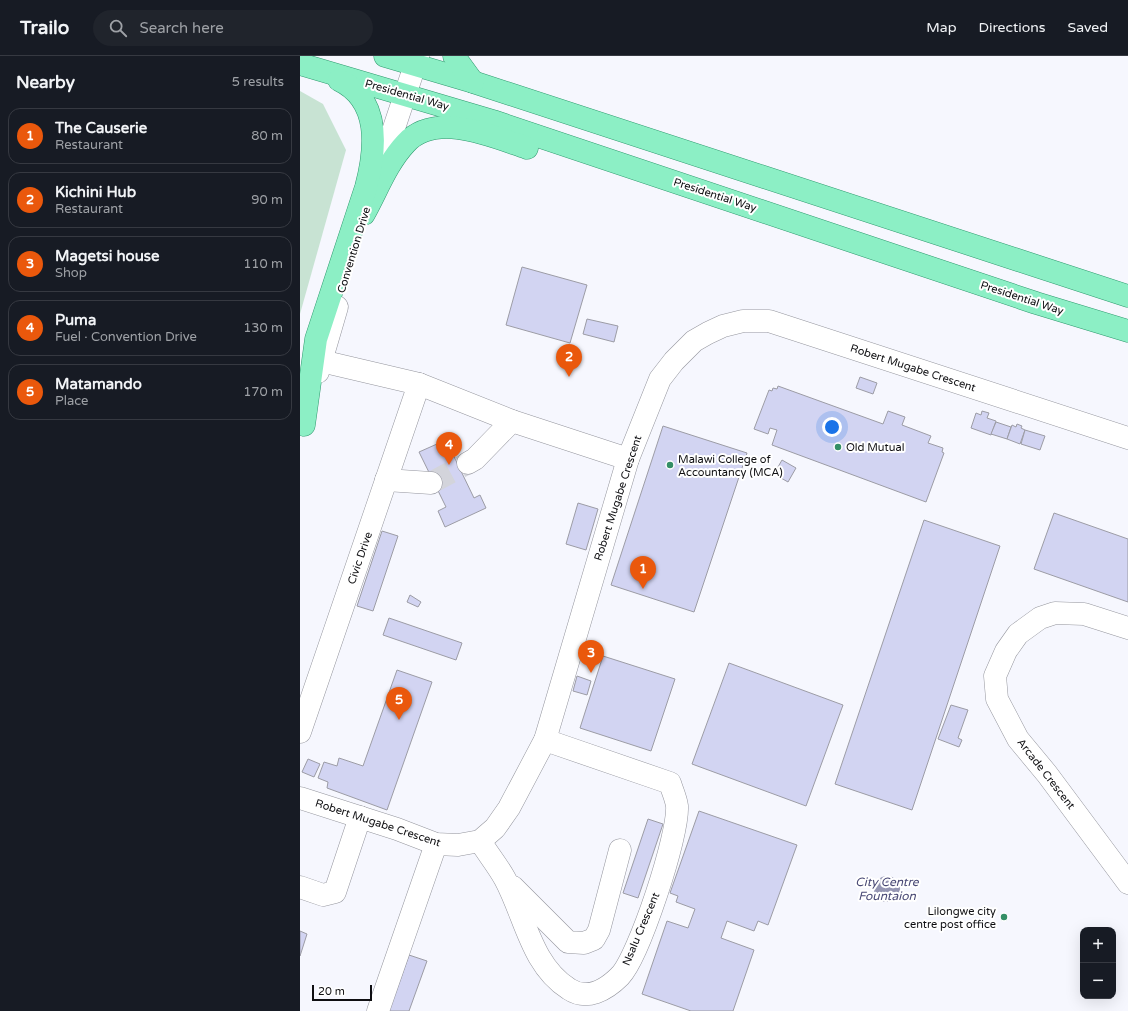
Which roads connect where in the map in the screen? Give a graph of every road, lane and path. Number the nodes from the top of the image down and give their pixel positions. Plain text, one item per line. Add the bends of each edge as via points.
1 (385, 56) edge
2 (454, 56) edge
3 (417, 61) edge
4 (308, 66) edge
5 (473, 82) junction
6 (406, 95) junction
7 (714, 194) junction
8 (364, 214) junction
9 (1128, 296) edge
10 (1128, 331) edge
11 (321, 361) junction
12 (419, 384) junction
13 (512, 421) junction
14 (302, 431) edge
15 (1128, 438) edge
16 (628, 459) junction
17 (468, 463) tunnel mouth
18 (386, 480) junction
19 (431, 483) tunnel mouth
20 (1128, 628) edge
21 (300, 732) edge
22 (545, 740) junction
23 (300, 798) edge
24 (360, 817) junction
25 (480, 841) junction
26 (436, 844) junction
27 (620, 850) dead end
28 (505, 879) junction
29 (1128, 883) edge
30 (300, 887) edge
31 (378, 1011) edge

1 - 3 main road
2 - 5 main road
3 - 5 main road
3 - 6 street, Convention Drive
4 - 6 main road, Presidential Way
4 - 14 main road via 344,82 358,93 372,122 374,146 366,187 316,339
5 - 9 main road
6 - 7 main road, Presidential Way
6 - 8 street, Convention Drive
7 - 8 main road via 614,177 512,143 463,129 445,127 430,129 406,143 389,167
7 - 10 main road, Presidential Way via 1036,303
8 - 11 street, Convention Drive
11 - 12 street
11 - 14 street, Convention Drive
12 - 13 street
12 - 18 street, Civic Drive
13 - 16 street
13 - 17 street
15 - 16 street, Robert Mugabe Crescent via 776,324 743,321 723,326 694,341 674,361 660,380
16 - 22 street, Robert Mugabe Crescent
18 - 19 street
18 - 21 street, Civic Drive
20 - 29 street, Arcade Crescent via 1084,614 1055,613 1040,618 1018,634 1006,651 995,676 997,699 1018,739
22 - 25 street, Robert Mugabe Crescent via 509,808 495,828
22 - 28 street, Nsalu Crescent via 670,783 677,805 675,827 658,892 621,975 597,992 583,995 570,990 553,977 540,961
23 - 24 street, Robert Mugabe Crescent
24 - 26 street, Robert Mugabe Crescent via 398,828
24 - 30 street via 335,892 323,895
25 - 26 street, Robert Mugabe Crescent via 458,846
25 - 28 street, Nsalu Crescent
26 - 31 street
27 - 28 street via 599,930 594,939 584,943 568,942

